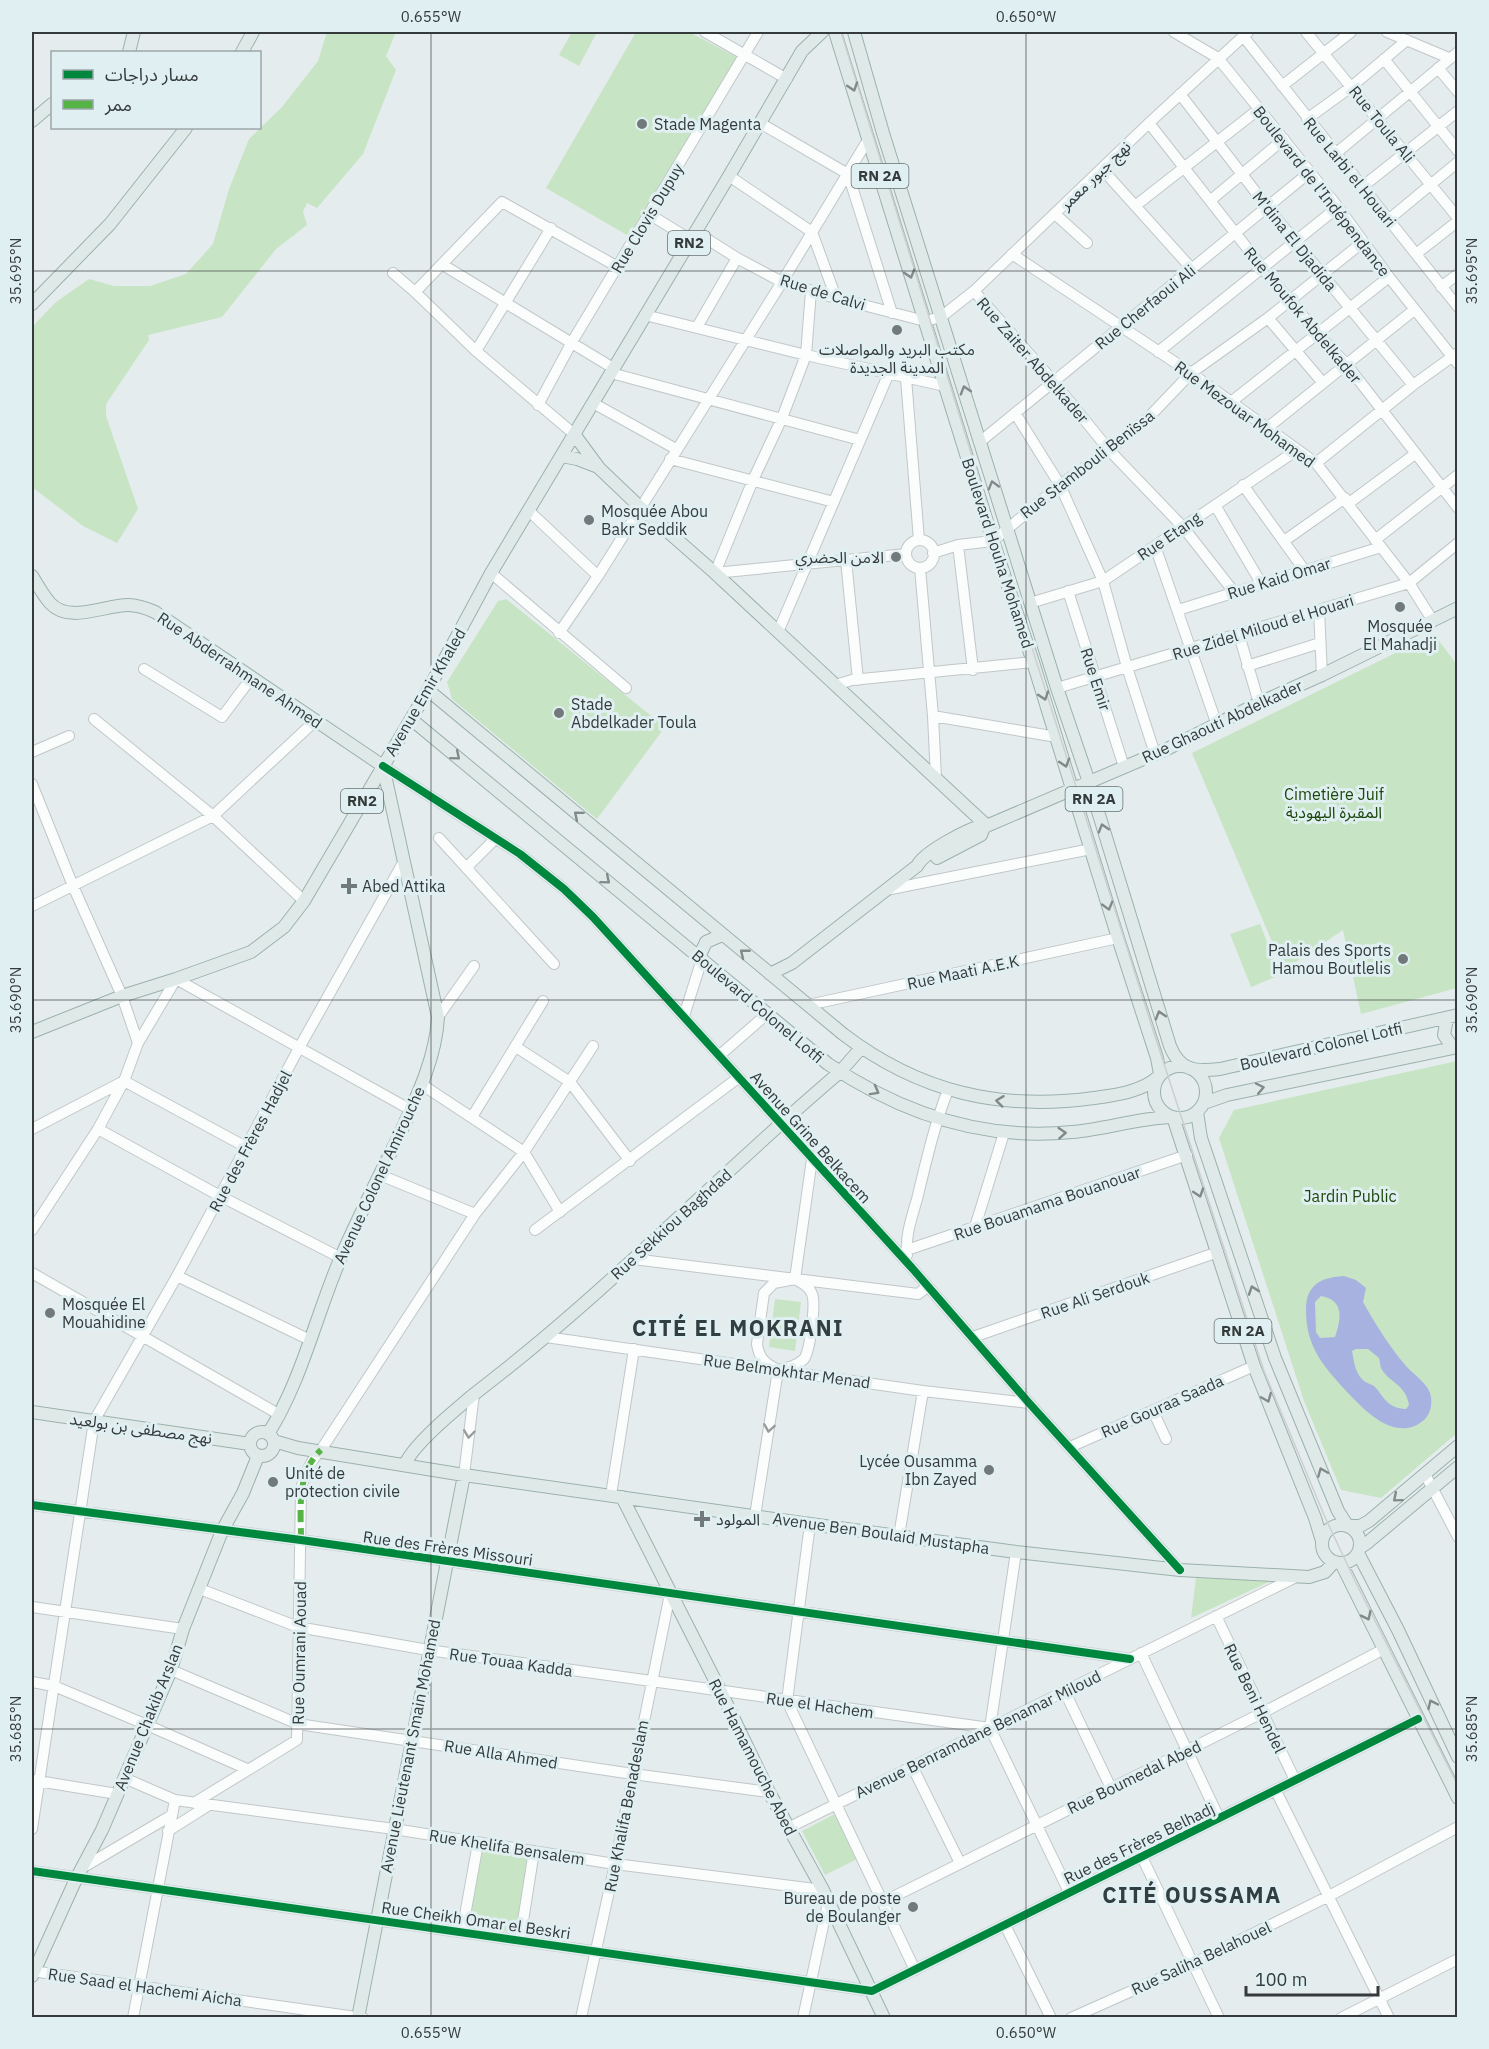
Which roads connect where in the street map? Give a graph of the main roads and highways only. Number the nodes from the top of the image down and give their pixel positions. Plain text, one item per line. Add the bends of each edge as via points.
1 (134, 32) edge
2 (253, 32) edge
3 (811, 32) edge
4 (822, 32) edge
5 (835, 32) edge
6 (854, 32) edge
7 (129, 51) edge
8 (243, 51) edge
9 (802, 51) junction
10 (51, 105) edge
11 (32, 121) edge
12 (185, 129) edge
13 (32, 304) edge
14 (574, 434) junction
15 (562, 456) junction
16 (599, 468) junction
17 (32, 576) edge
18 (1458, 609) edge
19 (428, 690) junction
20 (411, 719) junction
21 (383, 766) junction
22 (1089, 782) junction
23 (1073, 789) junction
24 (986, 827) junction
25 (706, 922) junction
26 (722, 935) junction
27 (686, 946) junction
28 (700, 958) junction
29 (792, 963) junction
30 (770, 974) junction
31 (781, 983) junction
32 (1452, 1016) edge
33 (32, 1032) edge
34 (1455, 1047) edge
35 (861, 1048) junction
36 (828, 1064) junction
37 (1184, 1066) junction
38 (840, 1072) junction
39 (1159, 1075) junction
40 (827, 1084) junction
41 (1201, 1108) junction
42 (1173, 1117) junction
43 (32, 1412) edge
44 (271, 1442) junction
45 (250, 1444) junction
46 (1458, 1446) edge
47 (258, 1456) junction
48 (405, 1465) junction
49 (1458, 1467) edge
50 (464, 1475) junction
51 (617, 1496) junction
52 (1348, 1526) junction
53 (1322, 1541) junction
54 (1359, 1550) junction
55 (1337, 1562) junction
56 (1453, 1736) edge
57 (1458, 1757) edge
58 (1458, 1798) edge
59 (32, 1973) edge
60 (358, 2017) edge
61 (884, 2018) edge

1 - 7 main road
2 - 8 main road
3 - 9 main road
4 - 9 main road, RN2
5 -> 23 main road, Boulevard Houha Mohamed / RN 2A
22 -> 6 main road, Boulevard Houha Mohamed / RN 2A via 1006,528
9 - 14 main road, RN2
10 - 11 main road
12 - 13 main road via 111,224
14 - 15 main road, Avenue Emir Khaled / RN2
14 - 16 main road
15 - 16 main road
15 - 19 main road, Avenue Emir Khaled / RN2 via 491,573
16 - 24 main road
17 - 21 main road, Rue Abderrahmane Ahmed via 50,604 58,609 77,613 129,605 164,618
18 - 22 main road, Rue Ghaouti Abdelkader
19 - 20 main road, Avenue Emir Khaled / RN2
25 -> 19 main road, Boulevard Colonel Lotfi
20 - 21 main road, Avenue Emir Khaled / RN2
20 -> 27 main road, Boulevard Colonel Lotfi
21 - 33 main road, Avenue Emir Khaled / RN2 via 304,901 284,927 251,952
21 - 44 main road, Avenue Colonel Amirouche via 438,1017 437,1034 411,1110 340,1258
22 - 23 main road, Rue Ghaouti Abdelkader
37 -> 22 main road, Boulevard Houha Mohamed / RN 2A via 1170,1046
23 - 24 main road, Rue Ghaouti Abdelkader
23 -> 39 main road, Boulevard Houha Mohamed / RN 2A
24 - 29 main road, Rue Ghaouti Abdelkader via 969,830 923,857 917,866
25 - 26 main road, Boulevard Colonel Lotfi
25 - 27 main road via 699,939
26 - 28 main road via 706,942
30 -> 26 main road, Boulevard Colonel Lotfi
27 - 28 main road, Boulevard Colonel Lotfi
28 - 36 main road, Boulevard Colonel Lotfi
29 - 30 main road, Rue Ghaouti Abdelkader
29 - 31 main road, Rue Ghaouti Abdelkader
30 - 31 main road, Boulevard Colonel Lotfi
31 - 35 main road, Boulevard Colonel Lotfi
32 - 34 main road via 1444,1035
32 - 37 main road, Boulevard Colonel Lotfi via 1220,1069
41 -> 34 main road, Boulevard Colonel Lotfi via 1227,1095
35 - 38 main road, Rue Sekkiou Baghdad
39 -> 35 main road, Boulevard Colonel Lotfi via 1127,1092 1094,1098 1003,1101 948,1090 891,1066
36 - 38 main road, Boulevard Colonel Lotfi
36 - 40 main road
37 - 39 main road via 1170,1067
37 - 41 main road via 1202,1077 1206,1087
38 - 40 main road, Rue Sekkiou Baghdad
38 -> 42 main road, Boulevard Colonel Lotfi via 937,1119 1004,1133 1073,1132
39 - 42 main road via 1154,1090 1156,1104
40 - 48 main road, Rue Sekkiou Baghdad via 546,1337 474,1394 418,1445
41 - 42 main road via 1186,1118
52 -> 41 main road, RN 2A via 1275,1358 1201,1138
42 -> 53 main road, RN 2A via 1254,1366
43 - 45 main road, نهج مصطفى بن بولعيد
44 - 45 main road via 256,1434
44 - 47 main road via 267,1456
44 - 48 main road, Avenue Ben Boulaid Mustapha
45 - 47 main road
46 -> 52 main road via 1369,1521
47 - 59 main road, Avenue Chakib Arslan via 222,1531 171,1670 102,1830
48 - 50 main road, Avenue Ben Boulaid Mustapha
49 - 54 main road
50 - 51 main road, Avenue Ben Boulaid Mustapha
50 - 60 main road, Avenue Lieutenant Smain Mohamed
51 - 55 main road, Avenue Ben Boulaid Mustapha via 1180,1570 1308,1577 1323,1573
51 - 61 main road, Rue Hamamouche Abed via 823,1890
52 - 53 main road via 1338,1524 1330,1528
52 - 54 main road via 1359,1535
53 - 55 main road via 1324,1552
54 - 55 main road via 1352,1560
56 -> 54 main road
55 -> 58 main road
56 - 57 main road

